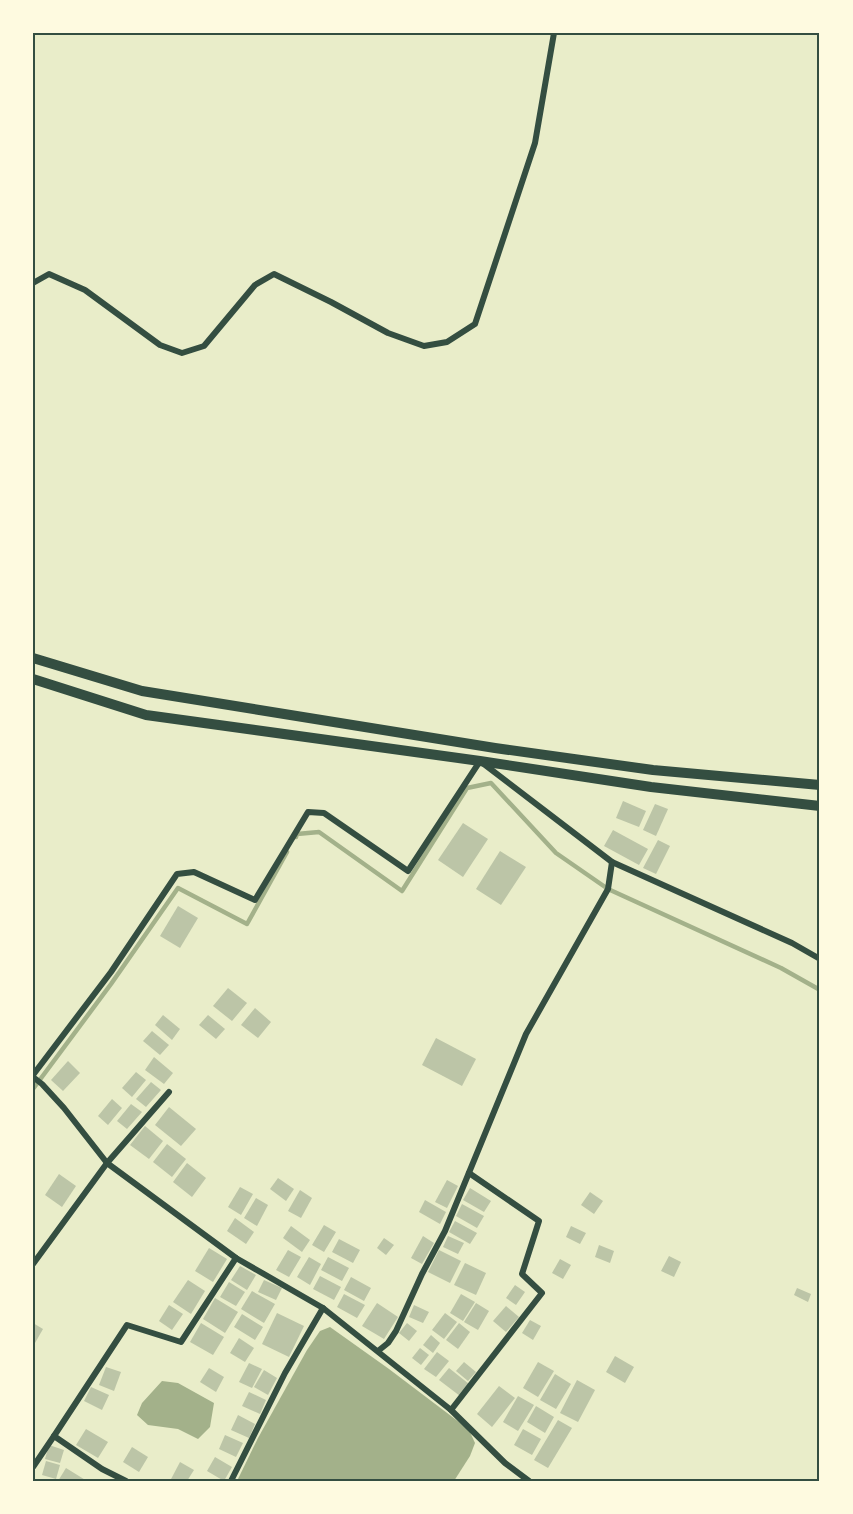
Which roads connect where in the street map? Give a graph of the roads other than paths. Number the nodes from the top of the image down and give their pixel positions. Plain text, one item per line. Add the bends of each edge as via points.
1 (554, 33) edge
2 (33, 283) edge
3 (33, 658) edge
4 (33, 679) edge
5 (480, 761) junction
6 (820, 784) edge
7 (820, 806) edge
8 (612, 862) junction
9 (820, 959) edge
10 (33, 1076) edge
11 (169, 1092) dead end
12 (106, 1163) junction
13 (469, 1173) junction
14 (236, 1258) junction
15 (33, 1264) edge
16 (323, 1308) junction
17 (378, 1351) junction
18 (451, 1410) junction
19 (54, 1436) junction
20 (33, 1467) edge
21 (126, 1481) edge
22 (231, 1481) edge
23 (529, 1481) edge

1 - 2 street via 535,143 475,324 447,342 424,346 388,333 274,274 255,285 204,346 182,352 160,345 85,290 49,274
3 - 6 main road via 142,691 495,748 653,770
4 - 5 main road via 146,715
5 - 7 main road via 651,787
5 - 8 street
5 - 10 street via 408,871 324,813 308,812 255,900 194,872 177,874 111,972
8 - 9 street
8 - 13 street via 608,889 526,1034
10 - 12 street via 64,1108
11 - 12 street
12 - 14 street
12 - 15 street
13 - 17 street via 396,1331
13 - 18 street via 539,1221 522,1274 542,1293
14 - 16 street
14 - 19 street via 181,1342 127,1325
16 - 17 street
16 - 22 street via 285,1373
17 - 18 street
18 - 23 street
19 - 20 street
19 - 21 street

